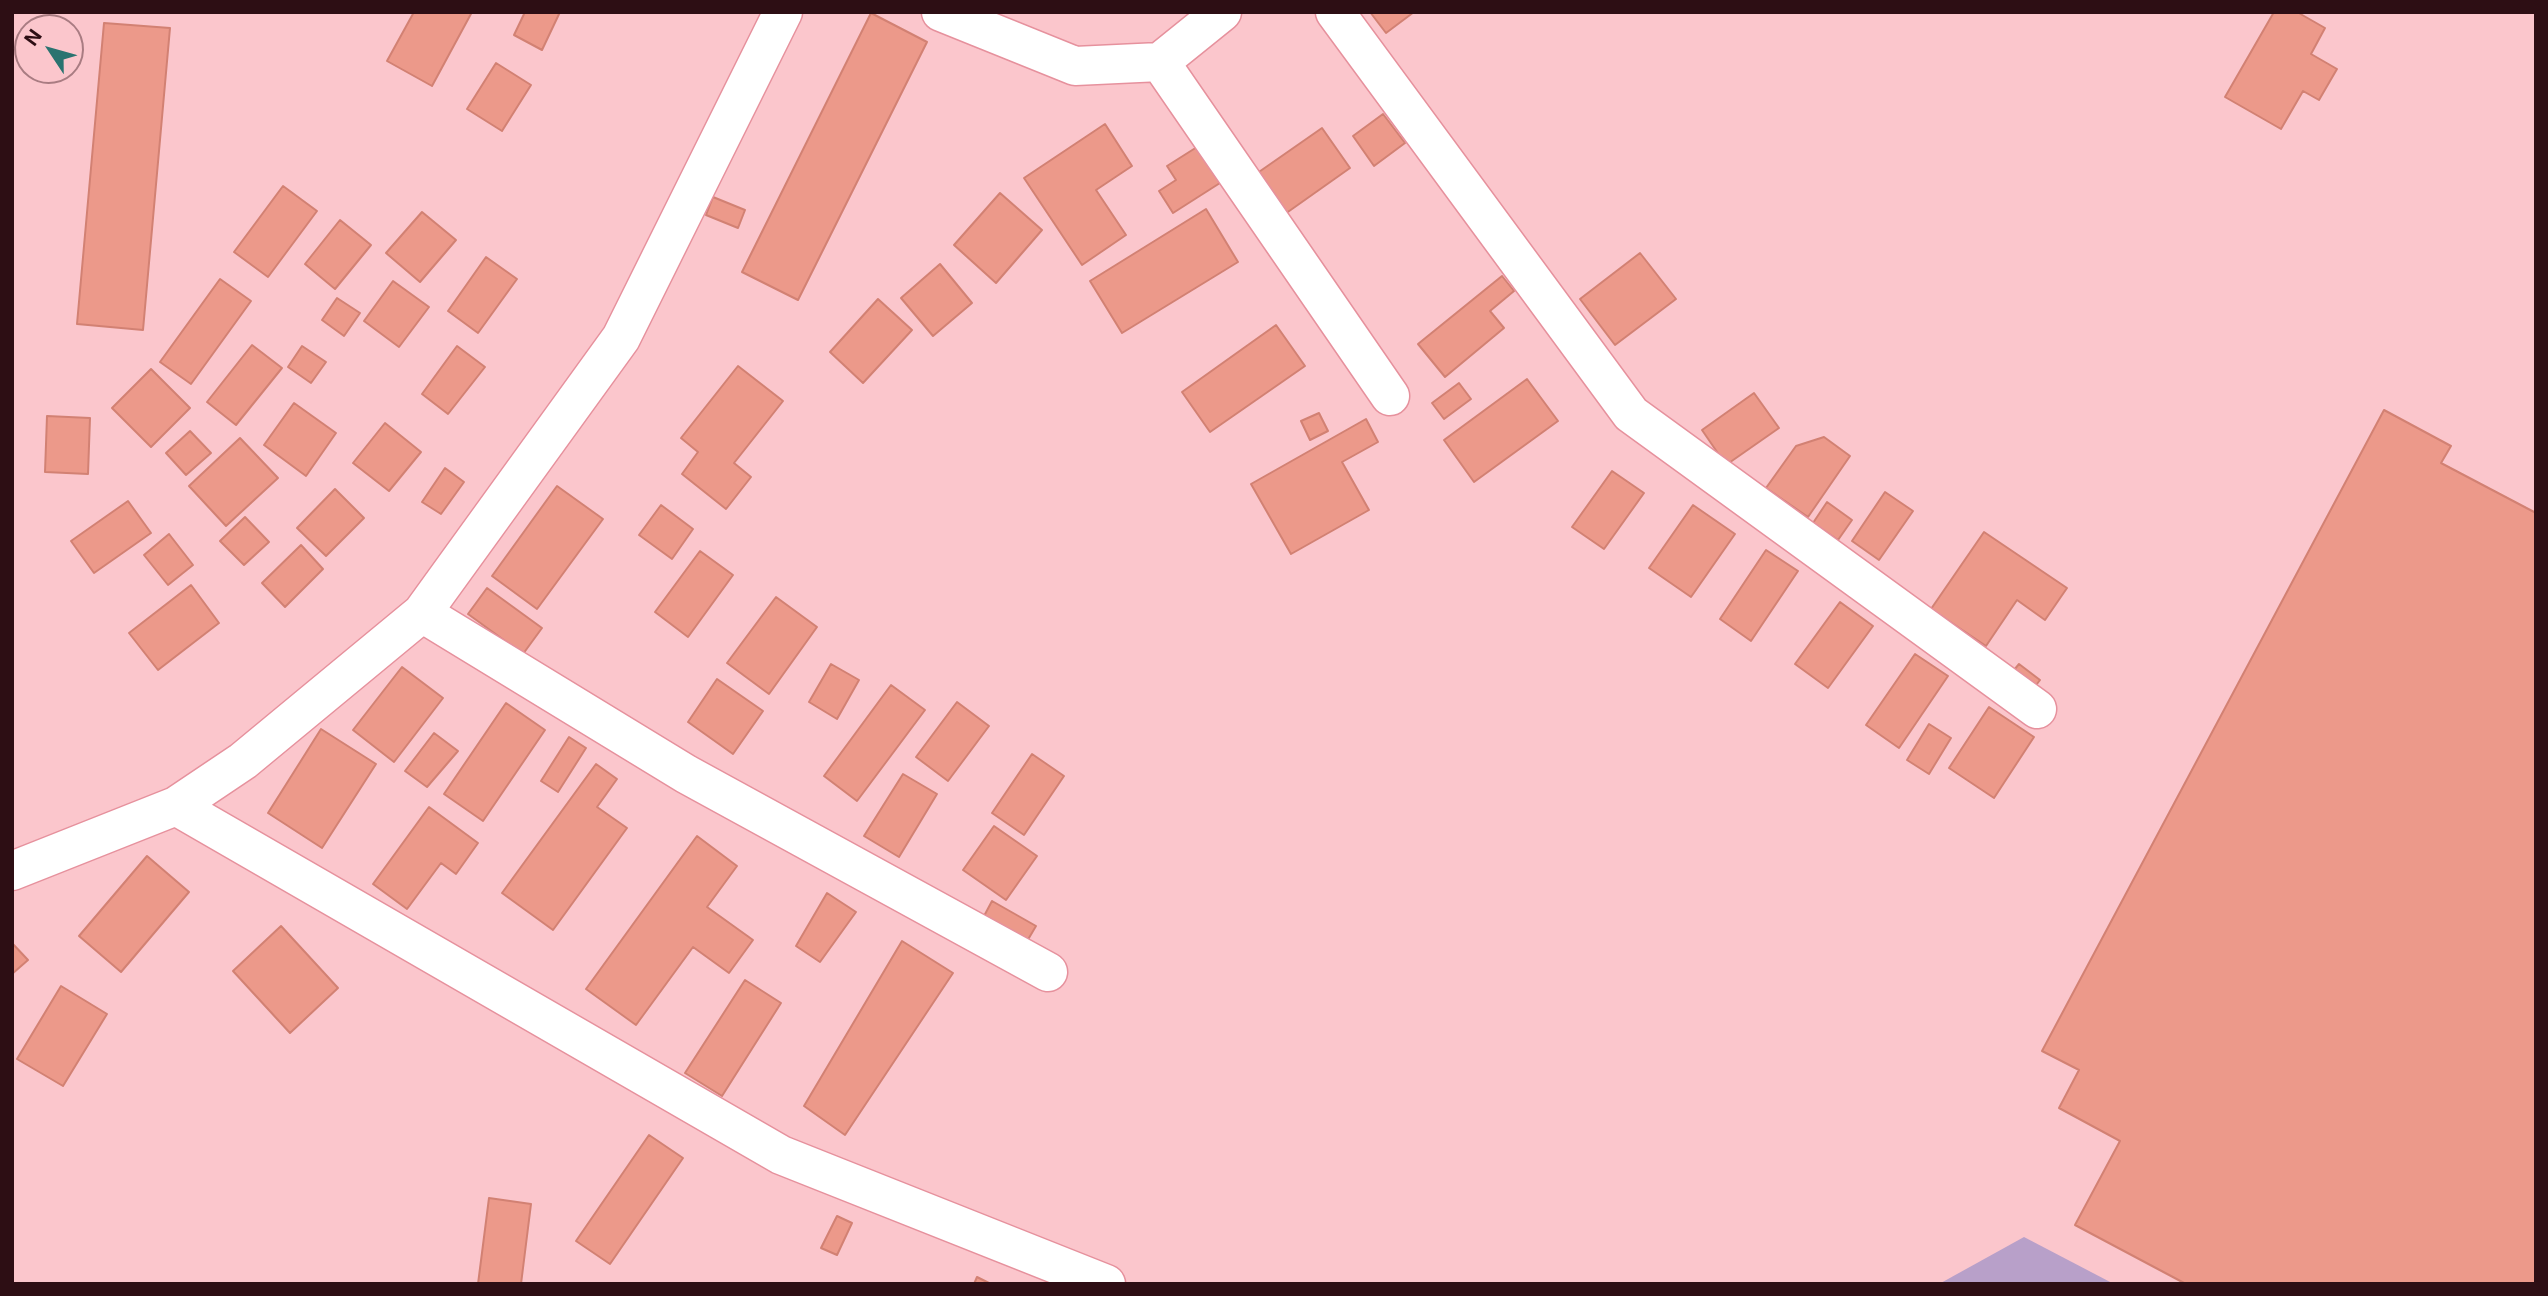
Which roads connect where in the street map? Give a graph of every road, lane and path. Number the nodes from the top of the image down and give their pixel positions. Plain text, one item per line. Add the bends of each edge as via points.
1 (783, 12) edge
2 (941, 12) edge
3 (1222, 12) edge
4 (1335, 12) edge
5 (1160, 62) junction
6 (1390, 396) dead end
7 (422, 613) junction
8 (2038, 709) dead end
9 (176, 806) junction
10 (12, 871) edge
11 (1048, 972) dead end
12 (1106, 1284) edge

1 - 7 street via 621,338
2 - 5 street via 1075,66
3 - 5 street
4 - 8 street via 1631,414
5 - 6 street
7 - 9 street via 243,761
7 - 11 street via 686,774
9 - 10 street
9 - 12 street via 781,1155

